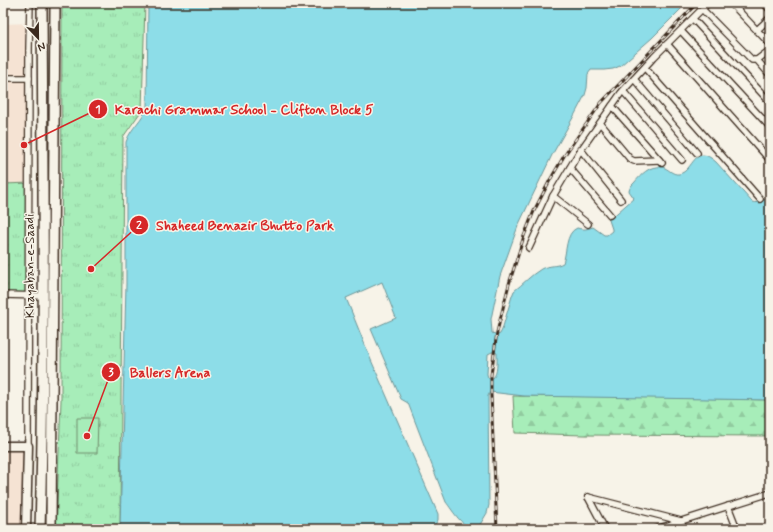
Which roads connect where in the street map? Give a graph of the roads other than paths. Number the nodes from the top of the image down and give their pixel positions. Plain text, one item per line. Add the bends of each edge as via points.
1 (30, 3) edge
2 (42, 3) edge
3 (55, 3) edge
4 (708, 3) edge
5 (732, 3) edge
6 (764, 3) edge
7 (702, 9) junction
8 (770, 10) edge
9 (693, 19) junction
10 (769, 21) edge
11 (757, 30) junction
12 (681, 31) junction
13 (667, 44) junction
14 (770, 44) edge
15 (770, 50) edge
16 (757, 60) junction
17 (645, 68) junction
18 (770, 75) edge
19 (3, 78) edge
20 (29, 78) junction
21 (634, 79) junction
22 (623, 91) junction
23 (770, 102) edge
24 (612, 106) junction
25 (600, 123) junction
26 (770, 127) edge
27 (581, 150) junction
28 (697, 153) dead end
29 (682, 160) dead end
30 (770, 160) edge
31 (570, 168) junction
32 (553, 196) junction
33 (760, 199) dead end
34 (621, 200) dead end
35 (610, 215) dead end
36 (588, 224) dead end
37 (529, 248) dead end
38 (3, 295) edge
39 (29, 295) junction
40 (43, 296) junction
41 (3, 446) edge
42 (28, 446) junction
43 (770, 493) edge
44 (728, 506) junction
45 (682, 521) junction
46 (26, 529) edge
47 (40, 529) edge
48 (51, 529) edge
49 (605, 529) edge
50 (656, 529) edge
51 (737, 529) edge

1 - 20 street
2 - 40 main road, Khayaban-e-Saadi
3 - 48 main road, Khayaban-e-Saadi
4 - 7 street
5 - 11 street
6 - 8 street
7 - 9 street
7 - 16 street via 752,60
9 - 12 street
9 - 23 street
10 - 11 street
11 - 14 street
12 - 13 street
12 - 26 street
13 - 17 street
13 - 30 street
15 - 16 street
16 - 18 street
17 - 21 street
17 - 33 street
19 - 20 street
20 - 39 street
21 - 22 street
21 - 28 street
22 - 24 street
22 - 29 street
24 - 25 street
24 - 25 street via 660,161 630,159
25 - 27 street
27 - 31 street
27 - 34 street
31 - 32 street
31 - 35 street
32 - 36 street
32 - 37 street
38 - 39 street
39 - 40 street
39 - 42 street
40 - 47 main road, Khayaban-e-Saadi
41 - 42 street
42 - 46 street
43 - 44 street
44 - 45 street
44 - 51 street
45 - 49 street via 588,497
45 - 50 street

